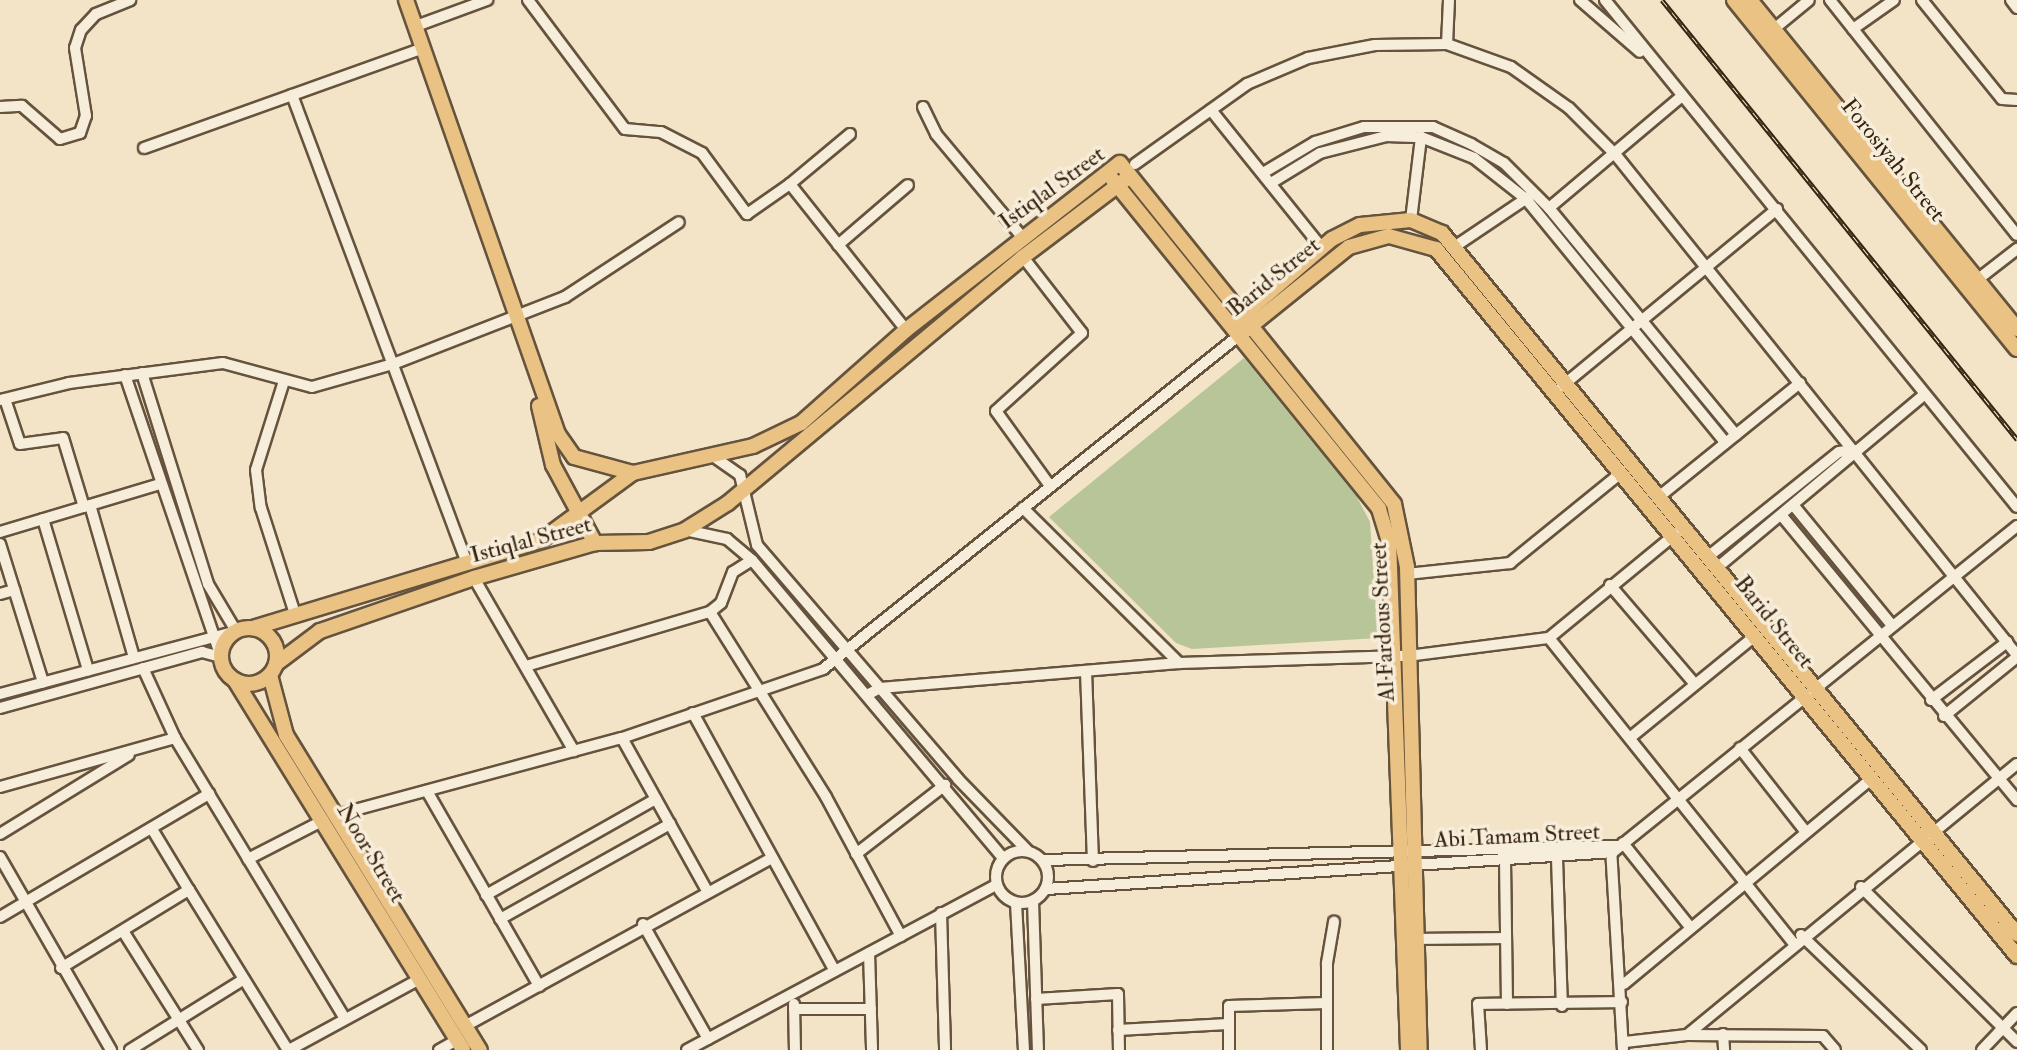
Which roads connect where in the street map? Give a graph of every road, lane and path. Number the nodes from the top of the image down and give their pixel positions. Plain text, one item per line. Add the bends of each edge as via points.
1 (130, 0) edge
2 (407, 0) edge
3 (487, 0) edge
4 (528, 0) edge
5 (1450, 0) edge
6 (1580, 0) edge
7 (1605, 0) edge
8 (1734, 0) edge
9 (1750, 0) edge
10 (1809, 0) edge
11 (1830, 0) edge
12 (1894, 0) edge
13 (1922, 0) edge
14 (2011, 0) edge
15 (2017, 8) edge
16 (416, 26) junction
17 (1774, 29) junction
18 (1853, 29) junction
19 (1447, 44) junction
20 (424, 48) junction
21 (1661, 70) junction
22 (292, 95) junction
23 (1682, 96) junction
24 (2017, 100) edge
25 (0, 107) edge
26 (923, 107) dead end
27 (1211, 110) junction
28 (850, 134) dead end
29 (1421, 137) junction
30 (144, 148) dead end
31 (1615, 154) junction
32 (1128, 168) junction
33 (1107, 173) junction
34 (1263, 173) junction
35 (1271, 183) junction
36 (790, 184) junction
37 (908, 186) dead end
38 (1119, 187) junction
39 (1530, 196) junction
40 (1549, 208) junction
41 (1777, 209) junction
42 (1411, 220) junction
43 (679, 222) dead end
44 (2017, 235) edge
45 (1022, 237) junction
46 (838, 245) junction
47 (1322, 248) junction
48 (2017, 249) edge
49 (1458, 254) junction
50 (1023, 257) junction
51 (1707, 267) junction
52 (1977, 280) junction
53 (516, 314) junction
54 (1243, 324) junction
55 (1638, 324) junction
56 (906, 330) junction
57 (2017, 330) edge
58 (2017, 349) edge
59 (530, 353) junction
60 (393, 364) junction
61 (142, 373) junction
62 (125, 375) junction
63 (284, 381) junction
64 (1800, 383) junction
65 (1562, 386) junction
66 (1924, 396) junction
67 (2, 400) edge
68 (1736, 435) junction
69 (1726, 443) junction
70 (1854, 450) junction
71 (709, 454) junction
72 (634, 472) junction
73 (1622, 472) junction
74 (160, 484) junction
75 (1050, 486) junction
76 (743, 491) junction
77 (1660, 496) junction
78 (87, 506) junction
79 (1794, 506) junction
80 (2017, 507) edge
81 (1023, 508) junction
82 (575, 513) junction
83 (1782, 516) junction
84 (43, 519) junction
85 (2017, 526) edge
86 (685, 530) junction
87 (1679, 531) junction
88 (0, 532) edge
89 (595, 543) junction
90 (0, 544) edge
91 (751, 560) junction
92 (466, 561) junction
93 (1714, 562) junction
94 (1407, 574) junction
95 (1954, 576) junction
96 (474, 578) junction
97 (1610, 585) junction
98 (14, 590) junction
99 (0, 594) edge
100 (710, 612) junction
101 (296, 617) junction
102 (1891, 624) junction
103 (253, 628) junction
104 (236, 631) junction
105 (1756, 635) junction
106 (1879, 635) junction
107 (209, 636) junction
108 (1549, 638) junction
109 (2007, 642) junction
110 (850, 651) junction
111 (1391, 656) junction
112 (1408, 656) junction
113 (2017, 656) edge
114 (134, 657) junction
115 (221, 657) junction
116 (839, 660) junction
117 (1179, 663) junction
118 (526, 666) junction
119 (143, 668) junction
120 (88, 670) junction
121 (273, 670) junction
122 (1086, 671) junction
123 (43, 682) junction
124 (236, 682) junction
125 (1694, 683) junction
126 (880, 688) junction
127 (762, 691) junction
128 (1811, 692) junction
129 (0, 694) edge
130 (867, 695) junction
131 (1931, 700) junction
132 (0, 708) edge
133 (693, 713) junction
134 (1944, 716) junction
135 (622, 737) junction
136 (1631, 737) junction
137 (175, 738) junction
138 (140, 748) junction
139 (1740, 748) junction
140 (573, 751) junction
141 (2017, 764) edge
142 (1872, 778) junction
143 (1996, 781) junction
144 (945, 785) junction
145 (0, 787) edge
146 (427, 791) junction
147 (209, 794) junction
148 (1679, 797) junction
149 (656, 799) junction
150 (2017, 800) edge
151 (330, 818) junction
152 (670, 824) junction
153 (152, 829) junction
154 (1805, 831) junction
155 (0, 834) edge
156 (1927, 834) junction
157 (1616, 846) junction
158 (1028, 851) junction
159 (856, 854) junction
160 (0, 857) edge
161 (1407, 857) junction
162 (772, 858) junction
163 (1003, 858) junction
164 (1557, 858) junction
165 (248, 859) junction
166 (1043, 860) junction
167 (1093, 860) junction
168 (1505, 860) junction
169 (1743, 883) junction
170 (996, 885) junction
171 (1861, 887) junction
172 (706, 889) junction
173 (1046, 889) junction
174 (189, 890) junction
175 (486, 895) junction
176 (1033, 901) junction
177 (1016, 903) junction
178 (25, 907) junction
179 (941, 913) junction
180 (0, 917) edge
181 (500, 919) junction
182 (1334, 922) dead end
183 (643, 924) junction
184 (1690, 927) junction
185 (123, 930) junction
186 (2017, 934) edge
187 (901, 936) junction
188 (1505, 938) junction
189 (1416, 939) junction
190 (1797, 939) junction
191 (869, 953) junction
192 (2017, 956) edge
193 (61, 968) junction
194 (835, 971) junction
195 (244, 979) junction
196 (421, 979) junction
197 (1624, 984) junction
198 (539, 986) junction
199 (794, 993) junction
200 (1036, 999) junction
201 (1622, 1002) junction
202 (1325, 1003) junction
203 (1507, 1004) junction
204 (1562, 1006) junction
205 (794, 1009) junction
206 (871, 1009) junction
207 (2017, 1013) edge
208 (344, 1017) junction
209 (179, 1019) junction
210 (1228, 1024) junction
211 (465, 1026) junction
212 (2003, 1028) junction
213 (1118, 1030) junction
214 (1723, 1034) junction
215 (1687, 1035) junction
216 (708, 1039) junction
217 (2017, 1042) edge
218 (460, 1045) edge
219 (1624, 1046) edge
220 (1833, 1049) edge
221 (111, 1050) edge
222 (130, 1050) edge
223 (198, 1050) edge
224 (288, 1050) edge
225 (439, 1050) edge
226 (480, 1050) edge
227 (687, 1050) edge
228 (795, 1050) edge
229 (872, 1050) edge
230 (945, 1050) edge
231 (1024, 1050) edge
232 (1038, 1050) edge
233 (1119, 1050) edge
234 (1229, 1050) edge
235 (1327, 1050) edge
236 (1408, 1050) edge
237 (1420, 1050) edge
238 (1481, 1050) edge
239 (1724, 1050) edge
240 (1921, 1050) edge
241 (1982, 1050) edge

1 - 25 street via 96,14 80,30 75,48 86,116 80,133 60,139 22,106
2 - 16 main road
3 - 16 street
4 - 36 street via 625,129 660,132 702,153 747,214
5 - 19 street
6 - 21 street
7 - 21 street
8 - 58 main road, Forosiyah Street
9 - 17 main road, Forosiyah Street
10 - 17 street
11 - 18 street
12 - 18 street
13 - 24 street via 2002,99
14 - 15 street
16 - 20 main road
17 - 52 main road, Forosiyah Street
18 - 44 street
19 - 27 street via 1375,45 1308,58 1247,84
19 - 31 street via 1478,52 1531,80
20 - 22 street
20 - 53 main road
21 - 23 street
22 - 30 street
22 - 60 street
23 - 31 street
23 - 41 street
26 - 45 street via 936,134
27 - 32 street
27 - 34 street
28 - 36 street
29 - 35 street via 1353,142 1305,160
29 - 39 street via 1489,168
29 - 42 street
31 - 40 street
31 - 51 street
32 - 33 main road, Istiqlal Street
32 - 38 main road, Istiqlal Street
32 - 54 main road, Al Fardous Street
33 - 38 main road, Al Fardous Street
33 - 45 main road, Istiqlal Street
34 - 35 street
34 - 39 street via 1315,142 1398,122 1433,127 1471,144
35 - 47 street
36 - 46 street
37 - 46 street
38 - 50 main road, Istiqlal Street
38 - 54 main road, Al Fardous Street
39 - 40 street
39 - 49 street
39 - 55 street
40 - 55 street
41 - 51 street
41 - 66 street
42 - 47 main road, Barid Street via 1360,225
42 - 49 main road, Barid Street
43 - 53 street via 620,266 565,298
45 - 56 main road, Istiqlal Street
46 - 56 street
47 - 54 main road, Barid Street
48 - 52 street
49 - 54 main road, Barid Street via 1421,241 1372,238 1330,260
49 - 65 main road, Barid Street
50 - 75 street via 1082,332 996,411
50 - 76 main road, Istiqlal Street
51 - 55 street
51 - 64 street
52 - 57 main road, Forosiyah Street
53 - 59 main road
53 - 60 street
54 - 75 street, Barid Street
54 - 94 main road, Al Fardous Street via 1394,504
54 - 111 main road, Al Fardous Street via 1379,509 1389,541
55 - 65 street
55 - 68 street
55 - 69 street
56 - 71 main road, Istiqlal Street via 801,423 753,446
59 - 72 main road via 558,434 573,457 601,469
59 - 82 main road via 553,465
60 - 63 street via 312,387
60 - 92 street
61 - 62 street
61 - 63 street via 223,363
61 - 104 street via 208,584
62 - 67 street
62 - 74 street
63 - 101 street via 256,470 261,508
64 - 68 street
64 - 70 street
65 - 73 main road, Barid Street
65 - 77 main road, Barid Street
66 - 70 street
66 - 80 street
67 - 78 street via 20,444 63,438
68 - 69 street
69 - 77 street
70 - 79 street via 1847,464
70 - 93 street via 1839,452
70 - 95 street
71 - 72 main road, Istiqlal Street
71 - 76 street via 732,465
72 - 82 main road, Istiqlal Street
73 - 87 main road, Barid Street
73 - 94 street via 1510,563
74 - 78 street
74 - 107 street
75 - 81 street, Barid Street
76 - 86 main road, Istiqlal Street
76 - 110 street via 758,545
77 - 87 main road, Barid Street
78 - 84 street
78 - 114 street
79 - 83 street
79 - 102 street
81 - 110 street, Barid Street
81 - 117 street
82 - 89 main road
82 - 92 main road, Istiqlal Street via 540,541
83 - 93 street
83 - 106 street
84 - 88 street
84 - 120 street
85 - 95 street
86 - 89 main road, Istiqlal Street via 649,542
86 - 91 street via 727,539
87 - 93 main road, Barid Street
87 - 97 street
87 - 105 main road, Barid Street
89 - 96 main road, Istiqlal Street
90 - 98 street
91 - 100 street via 733,572 721,603
91 - 116 street
92 - 101 main road, Istiqlal Street
93 - 128 main road, Barid Street
94 - 112 main road, Al Fardous Street
95 - 102 street
95 - 109 street
96 - 118 street
96 - 121 main road, Istiqlal Street via 320,631
97 - 108 street
97 - 125 street
98 - 99 street
98 - 123 street
100 - 118 street
100 - 127 street
101 - 103 main road, Istiqlal Street
102 - 106 street
103 - 104 main road
103 - 121 main road via 270,637
104 - 107 street
104 - 115 main road
105 - 125 street
105 - 128 main road, Barid Street
106 - 128 street
106 - 131 street
107 - 114 street
107 - 115 street
108 - 112 street
108 - 136 street
109 - 113 street
109 - 131 street
110 - 116 street, Barid Street
110 - 126 street
111 - 112 street
111 - 117 street
111 - 161 main road, Al Fardous Street
112 - 161 main road, Al Fardous Street
113 - 134 street
114 - 120 street
115 - 119 street via 202,652
115 - 124 main road
116 - 127 street, Barid Street
116 - 130 street
117 - 122 street
118 - 140 street
119 - 132 street
119 - 137 street
120 - 123 street
121 - 124 main road via 254,684
121 - 151 main road, Noor Street via 286,736
122 - 126 street
122 - 167 street
123 - 129 street
124 - 151 main road, Noor Street
125 - 136 street
126 - 130 street
126 - 158 street
127 - 133 street, Barid Street
127 - 159 street
128 - 139 street
128 - 142 main road, Barid Street
128 - 156 main road, Barid Street
130 - 144 street
131 - 134 street
133 - 135 street, Barid Street
133 - 162 street
134 - 143 street
135 - 140 street, Barid Street
135 - 149 street
136 - 148 street
137 - 138 street
137 - 147 street
138 - 145 street
138 - 155 street
139 - 148 street
139 - 154 street
140 - 146 street, Barid Street
141 - 143 street
142 - 154 street
142 - 156 main road, Barid Street
143 - 150 street
143 - 156 street
144 - 159 street
144 - 163 street
146 - 151 street, Barid Street
146 - 175 street
147 - 153 street
147 - 165 street
148 - 157 street
148 - 169 street
149 - 152 street
149 - 175 street
151 - 165 street, Barid Street
151 - 196 main road, Noor Street
151 - 211 main road, Noor Street
152 - 172 street
152 - 181 street
153 - 174 street
153 - 178 street
154 - 169 street
156 - 171 street
156 - 186 main road, Barid Street
156 - 192 main road, Barid Street
157 - 161 street, Abi Tamam Street
157 - 164 street, Abi Tamam Street
157 - 184 street
157 - 197 street
158 - 163 street
158 - 166 street
159 - 187 street
160 - 178 street
161 - 167 street, Abi Tamam Street
161 - 168 street, Abi Tamam Street
161 - 173 street, Abi Tamam Street
161 - 189 main road, Al Fardous Street
161 - 236 main road, Al Fardous Street
162 - 172 street
162 - 194 street
163 - 170 street
164 - 168 street, Abi Tamam Street
164 - 204 street
165 - 208 street
166 - 167 street, Abi Tamam Street
166 - 173 street
168 - 188 street
169 - 184 street
169 - 190 street
170 - 177 street
170 - 179 street
171 - 190 street
171 - 212 street
172 - 183 street
173 - 176 street
174 - 185 street
174 - 195 street
175 - 181 street
176 - 177 street
176 - 200 street
177 - 231 street
178 - 180 street
178 - 193 street
179 - 187 street
179 - 230 street
181 - 198 street
182 - 202 street
183 - 198 street
183 - 216 street
184 - 197 street
185 - 193 street
185 - 209 street
187 - 191 street
188 - 189 street
188 - 203 street
189 - 237 main road, Al Fardous Street
190 - 215 street
190 - 240 street
191 - 194 street
191 - 206 street
193 - 221 street
194 - 199 street
195 - 209 street
195 - 224 street
196 - 208 street
196 - 218 main road, Noor Street
197 - 201 street
198 - 211 street
199 - 205 street
199 - 216 street
200 - 213 street via 1118,994
200 - 232 street
201 - 204 street
201 - 219 street
202 - 210 street via 1228,1006
202 - 235 street
203 - 204 street
203 - 238 street via 1478,1004
205 - 206 street
205 - 228 street
206 - 229 street
207 - 212 street
208 - 224 street
209 - 222 street
209 - 223 street
210 - 213 street
210 - 234 street
211 - 226 main road, Noor Street
212 - 217 street
212 - 241 street
213 - 233 street
214 - 215 street
214 - 220 street via 1823,1037
214 - 239 street
215 - 219 street
216 - 227 street
218 - 225 street

